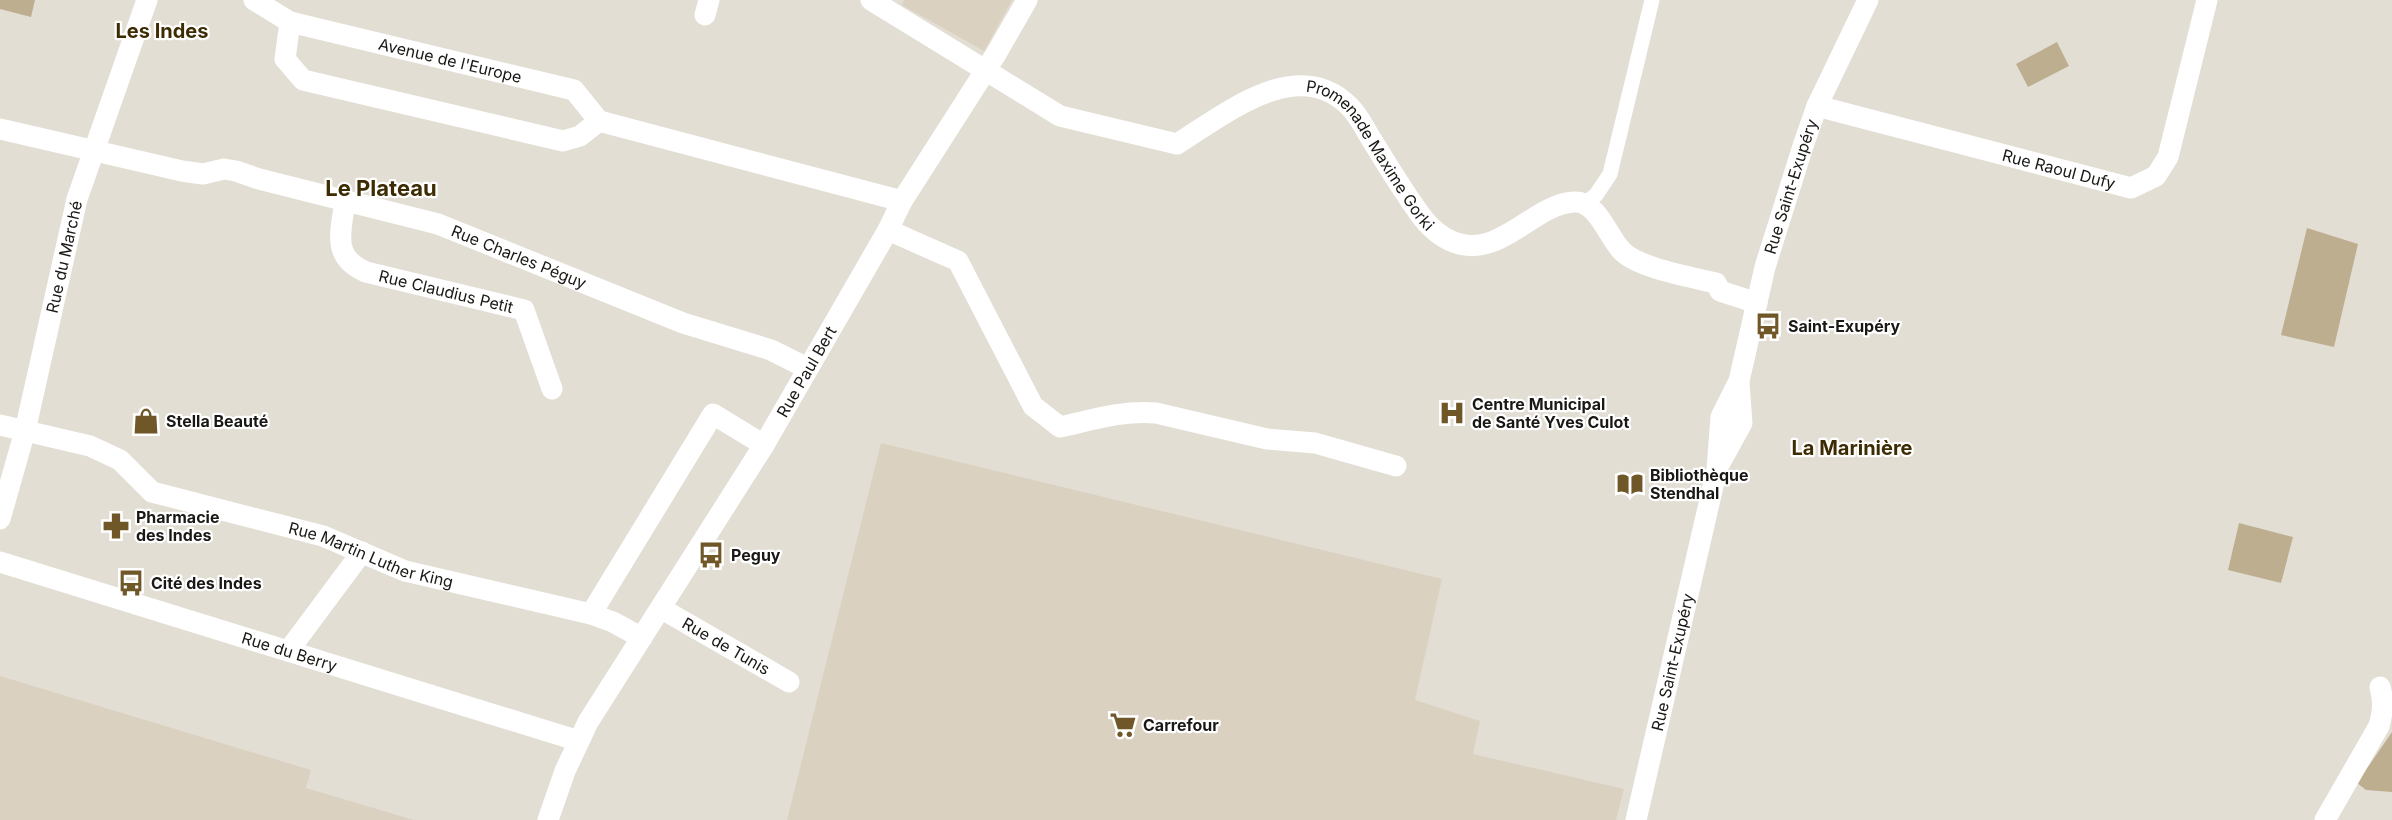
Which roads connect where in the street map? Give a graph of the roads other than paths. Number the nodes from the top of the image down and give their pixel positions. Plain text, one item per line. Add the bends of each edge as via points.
1 (147, 0) edge
2 (254, 0) edge
3 (871, 0) edge
4 (1027, 0) edge
5 (1652, 0) edge
6 (1868, 0) edge
7 (2207, 0) edge
8 (290, 22) junction
9 (985, 71) junction
10 (1817, 106) junction
11 (599, 121) junction
12 (0, 129) edge
13 (94, 150) junction
14 (345, 201) junction
15 (902, 201) junction
16 (1585, 203) junction
17 (888, 230) junction
18 (1757, 303) junction
19 (807, 368) junction
20 (552, 390) dead end
21 (0, 425) edge
22 (25, 431) junction
23 (764, 445) junction
24 (1396, 466) dead end
25 (0, 519) edge
26 (362, 552) junction
27 (0, 562) edge
28 (662, 609) junction
29 (591, 614) junction
30 (642, 638) junction
31 (289, 650) junction
32 (789, 682) dead end
33 (2380, 687) dead end
34 (579, 741) junction
35 (1643, 819) edge
36 (548, 820) edge
37 (2325, 820) edge

1 - 13 street, Rue du Marché
2 - 8 street, Avenue de l'Europe
3 - 9 street, Promenade Maxime Gorki
4 - 9 street, Rue Paul Bert
5 - 16 street via 1610,174 1596,195
6 - 10 street, Rue Saint-Exupéry
7 - 10 street, Rue Raoul Dufy via 2168,157 2156,176 2131,188
8 - 11 street, Avenue de l'Europe via 574,90
8 - 11 street via 285,59 303,80 563,141 580,136
9 - 15 street, Rue Paul Bert
9 - 16 street, Promenade Maxime Gorki via 1060,116 1177,144 1256,95 1289,86 1314,86 1335,93 1351,108 1431,229 1451,241 1477,246 1497,240 1561,204
10 - 18 street, Rue Saint-Exupéry
11 - 15 street
12 - 13 street
13 - 14 street, Rue Charles Péguy via 203,174 224,169
13 - 22 street, Rue du Marché via 77,199
14 - 19 street, Rue Charles Péguy via 438,224 683,322 787,356
14 - 20 street, Rue Claudius Petit via 341,241 343,254 352,266 524,310
15 - 17 street, Rue Paul Bert
16 - 18 street via 1622,251 1635,261 1716,283 1720,291
17 - 19 street, Rue Paul Bert
17 - 24 street via 958,261 1033,406 1060,427 1139,411 1267,439 1315,443
18 - 35 street, Rue Saint-Exupéry via 1739,381 1742,423 1717,469
19 - 23 street, Rue Paul Bert
21 - 22 street
22 - 25 street, Rue du Marché
22 - 26 street, Rue Martin Luther King via 106,453 120,460 152,492 323,536
23 - 28 street, Rue Paul Bert
23 - 29 street via 713,414
26 - 29 street, Rue Martin Luther King via 405,571
26 - 31 street
27 - 31 street, Rue du Berry
28 - 30 street, Rue Paul Bert
28 - 32 street, Rue de Tunis
29 - 30 street, Rue Martin Luther King
30 - 34 street, Rue Paul Bert
31 - 34 street, Rue du Berry
33 - 37 street via 2383,714 2379,726
34 - 36 street, Rue Paul Bert

